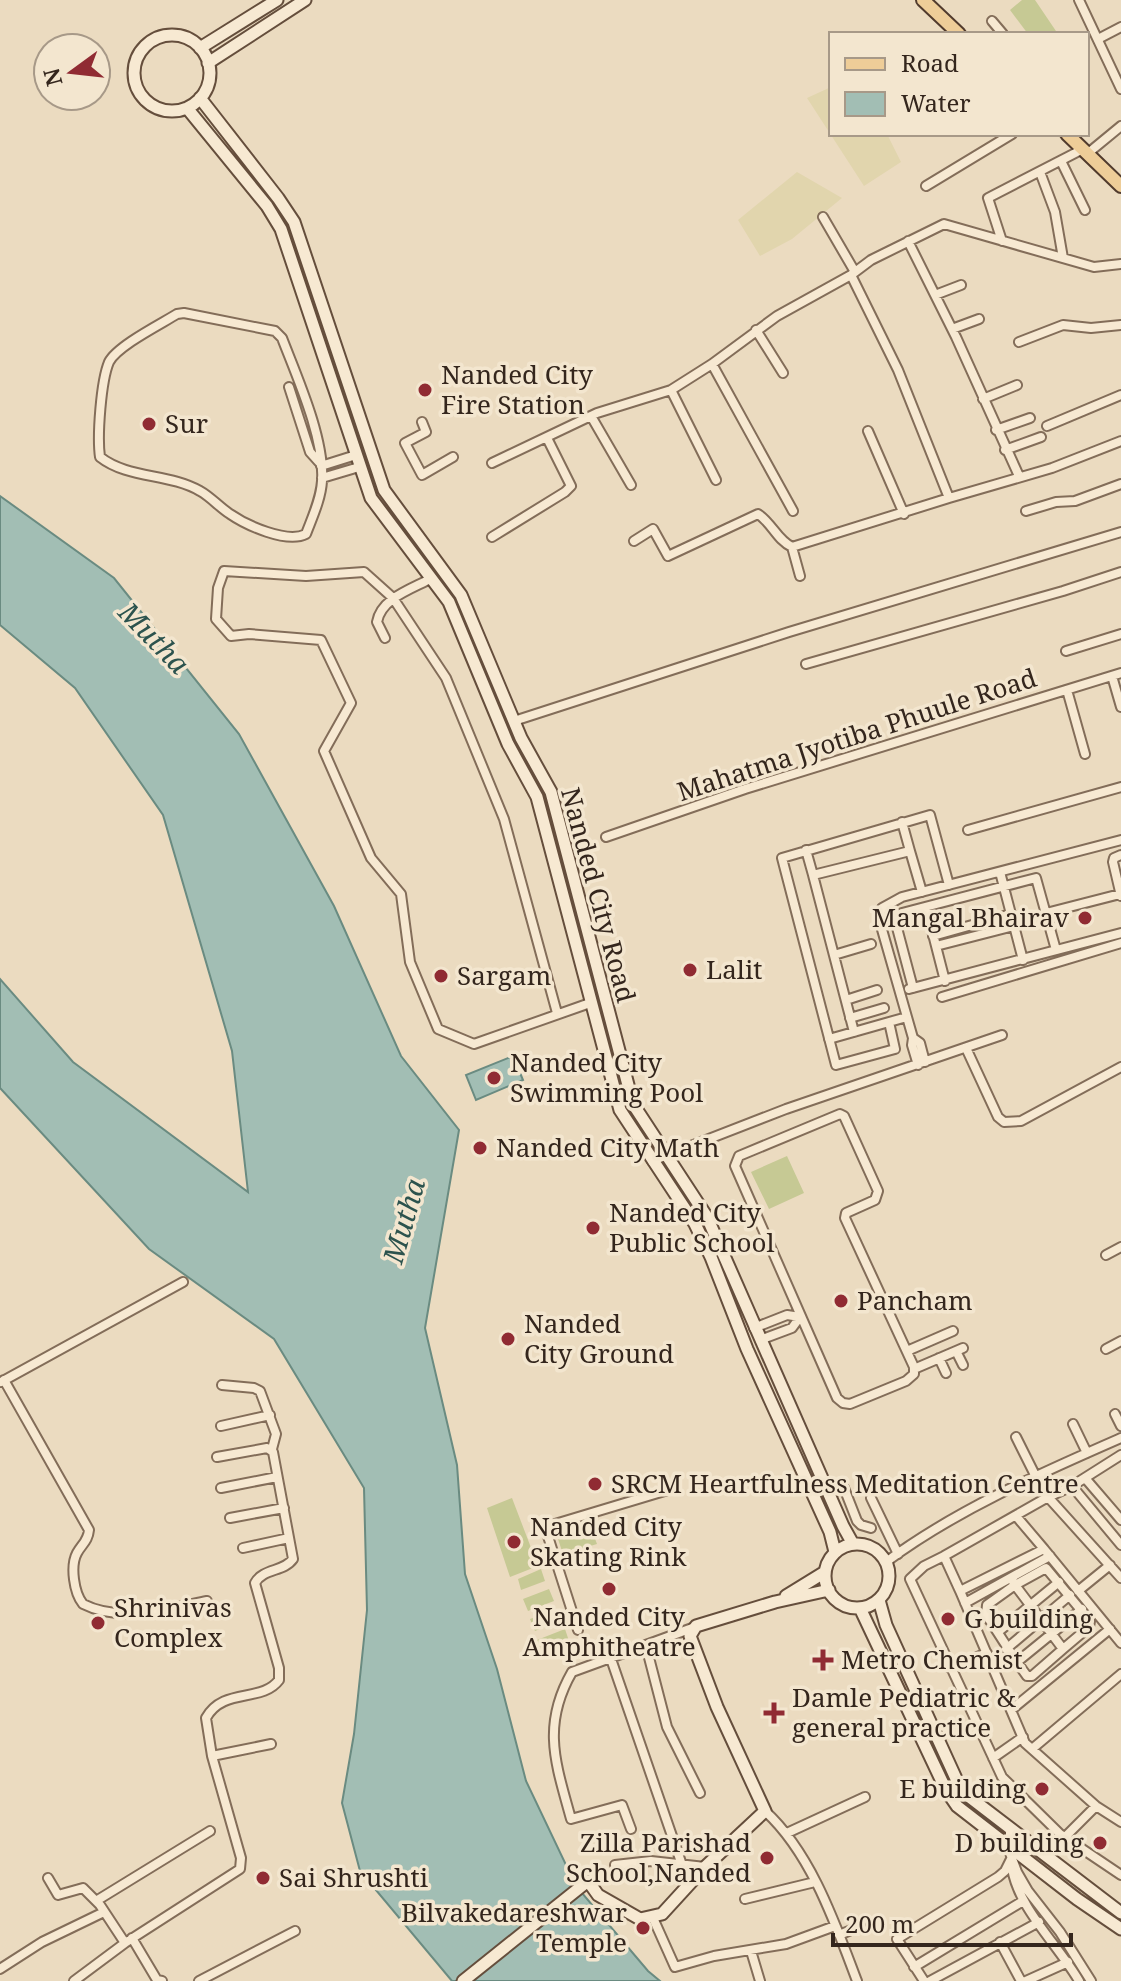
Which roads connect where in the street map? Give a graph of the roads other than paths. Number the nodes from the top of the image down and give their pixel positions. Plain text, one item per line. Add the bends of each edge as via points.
1 (277, 0) edge
2 (305, 0) edge
3 (923, 0) edge
4 (1079, 0) edge
5 (992, 21) dead end
6 (1121, 27) edge
7 (957, 32) edge
8 (1001, 32) edge
9 (1098, 39) junction
10 (200, 48) junction
11 (208, 63) junction
12 (1121, 89) edge
13 (200, 98) junction
14 (187, 108) junction
15 (1121, 126) edge
16 (1009, 136) edge
17 (1069, 136) edge
18 (1085, 152) junction
19 (1061, 161) junction
20 (1040, 172) junction
21 (926, 186) dead end
22 (1121, 186) edge
23 (1085, 210) dead end
24 (823, 217) dead end
25 (908, 241) junction
26 (1002, 241) junction
27 (1063, 258) junction
28 (1121, 264) edge
29 (853, 274) junction
30 (961, 285) dead end
31 (935, 295) junction
32 (979, 319) dead end
33 (1121, 325) edge
34 (952, 329) junction
35 (756, 330) junction
36 (1019, 342) dead end
37 (712, 364) junction
38 (783, 373) dead end
39 (1017, 385) dead end
40 (289, 387) dead end
41 (671, 390) junction
42 (1121, 395) edge
43 (983, 399) junction
44 (591, 416) junction
45 (1030, 418) dead end
46 (422, 422) dead end
47 (1047, 426) dead end
48 (996, 430) junction
49 (868, 431) dead end
50 (1041, 437) dead end
51 (547, 438) junction
52 (1121, 441) edge
53 (1005, 450) junction
54 (453, 457) dead end
55 (358, 461) junction
56 (492, 463) dead end
57 (321, 464) junction
58 (1019, 476) junction
59 (322, 478) junction
60 (716, 480) dead end
61 (1121, 484) edge
62 (631, 485) dead end
63 (949, 498) junction
64 (793, 511) dead end
65 (1026, 511) dead end
66 (904, 514) junction
67 (1121, 532) edge
68 (492, 537) dead end
69 (634, 541) dead end
70 (792, 547) junction
71 (1121, 572) edge
72 (800, 576) dead end
73 (432, 578) junction
74 (393, 598) junction
75 (1121, 634) edge
76 (385, 638) dead end
77 (1066, 651) dead end
78 (806, 664) dead end
79 (1117, 674) edge
80 (1067, 690) junction
81 (1121, 707) edge
82 (514, 721) junction
83 (1085, 754) dead end
84 (539, 771) junction
85 (527, 779) junction
86 (1121, 787) edge
87 (902, 822) junction
88 (968, 830) dead end
89 (606, 837) dead end
90 (1121, 840) edge
91 (806, 850) junction
92 (910, 851) junction
93 (1121, 855) edge
94 (1000, 872) junction
95 (813, 875) junction
96 (949, 885) junction
97 (1004, 887) junction
98 (922, 892) junction
99 (1121, 896) edge
100 (926, 907) junction
101 (1046, 913) junction
102 (1011, 914) junction
103 (1014, 926) junction
104 (1121, 933) edge
105 (933, 936) junction
106 (1121, 943) edge
107 (871, 944) dead end
108 (936, 946) junction
109 (1056, 950) junction
110 (834, 955) junction
111 (1023, 960) junction
112 (945, 981) junction
113 (913, 988) junction
114 (877, 990) dead end
115 (900, 991) junction
116 (942, 997) dead end
117 (846, 1000) junction
118 (590, 1003) junction
119 (884, 1008) dead end
120 (557, 1013) junction
121 (907, 1017) junction
122 (850, 1018) junction
123 (889, 1022) junction
124 (854, 1032) junction
125 (1002, 1035) dead end
126 (829, 1039) junction
127 (966, 1048) junction
128 (921, 1063) junction
129 (1121, 1067) edge
130 (665, 1155) junction
131 (652, 1161) junction
132 (1121, 1247) edge
133 (1106, 1255) dead end
134 (183, 1282) dead end
135 (800, 1317) junction
136 (754, 1328) junction
137 (953, 1331) dead end
138 (760, 1340) junction
139 (1121, 1341) edge
140 (1106, 1349) dead end
141 (907, 1351) junction
142 (939, 1358) junction
143 (963, 1365) dead end
144 (914, 1369) junction
145 (946, 1373) dead end
146 (2, 1381) edge
147 (222, 1385) dead end
148 (1115, 1414) dead end
149 (270, 1415) junction
150 (1073, 1424) dead end
151 (221, 1426) dead end
152 (1121, 1426) edge
153 (1016, 1437) dead end
154 (1121, 1438) edge
155 (272, 1449) junction
156 (1087, 1453) junction
157 (1121, 1455) edge
158 (217, 1457) dead end
159 (277, 1477) junction
160 (1036, 1477) junction
161 (1085, 1478) junction
162 (221, 1488) dead end
163 (668, 1490) dead end
164 (1075, 1490) junction
165 (828, 1494) junction
166 (1048, 1497) junction
167 (871, 1498) dead end
168 (284, 1508) junction
169 (1016, 1516) junction
170 (230, 1518) dead end
171 (1121, 1520) edge
172 (871, 1528) dead end
173 (289, 1538) junction
174 (853, 1544) junction
175 (1121, 1545) edge
176 (243, 1548) dead end
177 (835, 1552) junction
178 (1047, 1553) junction
179 (898, 1554) junction
180 (944, 1556) junction
181 (886, 1562) junction
182 (1110, 1565) junction
183 (825, 1572) junction
184 (1121, 1578) edge
185 (1013, 1581) junction
186 (1059, 1582) junction
187 (829, 1590) junction
188 (960, 1591) junction
189 (1074, 1593) junction
190 (879, 1600) junction
191 (207, 1601) dead end
192 (775, 1602) junction
193 (965, 1603) junction
194 (1030, 1605) junction
195 (860, 1608) junction
196 (1082, 1609) junction
197 (1041, 1620) junction
198 (696, 1626) junction
199 (1110, 1629) junction
200 (578, 1630) dead end
201 (998, 1632) junction
202 (1052, 1634) junction
203 (1121, 1643) edge
204 (646, 1646) junction
205 (1006, 1649) junction
206 (1063, 1649) junction
207 (987, 1653) junction
208 (610, 1656) junction
209 (1017, 1662) junction
210 (950, 1668) junction
211 (1121, 1674) edge
212 (1011, 1710) junction
213 (1023, 1737) junction
214 (271, 1744) dead end
215 (1032, 1749) junction
216 (212, 1756) junction
217 (993, 1758) junction
218 (700, 1793) dead end
219 (865, 1797) dead end
220 (1096, 1806) junction
221 (765, 1811) junction
222 (1121, 1822) edge
223 (631, 1829) dead end
224 (1010, 1829) junction
225 (210, 1831) dead end
226 (787, 1833) junction
227 (1065, 1837) junction
228 (1009, 1846) junction
229 (1011, 1859) junction
230 (615, 1865) dead end
231 (682, 1865) junction
232 (705, 1867) junction
233 (1121, 1875) edge
234 (48, 1878) dead end
235 (815, 1882) junction
236 (745, 1899) dead end
237 (96, 1901) junction
238 (1023, 1901) junction
239 (104, 1912) junction
240 (1121, 1913) edge
241 (653, 1918) junction
242 (1039, 1922) junction
243 (861, 1926) dead end
244 (1121, 1929) edge
245 (837, 1930) junction
246 (295, 1931) dead end
247 (128, 1940) junction
248 (1000, 1942) junction
249 (751, 1951) junction
250 (1068, 1962) junction
251 (914, 1967) junction
252 (0, 1969) edge
253 (74, 1981) edge
254 (161, 1981) edge
255 (199, 1981) edge
256 (463, 1981) edge
257 (760, 1981) edge
258 (857, 1981) edge
259 (927, 1981) edge
260 (1024, 1981) edge
261 (1079, 1981) edge
262 (1091, 1981) edge

1 - 10 street
2 - 11 street
3 - 7 main road
4 - 9 street
5 - 8 street
6 - 9 street
9 - 12 street
10 - 11 street
10 - 14 street via 182,37 161,37 143,48 134,68 137,89 151,106 172,112
11 - 13 street via 209,79
13 - 14 street
13 - 82 street, Nanded City Road via 294,222 384,490 461,595
14 - 55 street, Nanded City Road via 281,229
15 - 18 street
16 - 21 street
17 - 18 main road
18 - 19 street
18 - 22 main road
19 - 20 street
19 - 23 street
20 - 26 street via 988,198
20 - 27 street via 1055,212
24 - 29 street
25 - 26 street via 944,224
25 - 29 street
25 - 31 street
26 - 27 street
27 - 28 street via 1094,267
29 - 35 street
29 - 63 street
30 - 31 street
31 - 34 street
32 - 34 street
33 - 36 street via 1063,325
34 - 43 street
35 - 37 street
35 - 38 street
37 - 41 street
37 - 64 street
39 - 43 street
40 - 57 street via 310,452
41 - 44 street
41 - 60 street
42 - 47 street
43 - 48 street
44 - 51 street
44 - 62 street
45 - 48 street
46 - 54 street via 426,432 405,443 422,475
48 - 53 street
49 - 66 street
50 - 53 street
51 - 56 street
51 - 68 street via 571,486
52 - 58 street
53 - 58 street
55 - 57 street
55 - 59 street
55 - 73 street, Nanded City Road via 371,498
57 - 59 street
57 - 59 street via 312,421 275,331 177,314 110,361 98,447 107,464 176,480 246,524 298,538 311,522
58 - 63 street
61 - 65 street
63 - 66 street
66 - 70 street
67 - 82 street
69 - 70 street via 653,529 668,556 758,514
70 - 72 street
71 - 78 street
73 - 74 street
73 - 85 street, Nanded City Road via 460,625
74 - 76 street via 378,614
74 - 120 street via 446,678 498,804
74 - 120 street via 364,572 306,576 224,571 216,619 231,636 321,640 328,652 351,703 324,751 371,858 401,894 410,962 438,1029 474,1044
75 - 77 street
79 - 80 street, Mahatma Jyotiba Phuule Road
79 - 81 street
80 - 83 street
80 - 89 street, Mahatma Jyotiba Phuule Road
82 - 84 street, Nanded City Road
84 - 85 street
84 - 130 street, Nanded City Road via 551,792 633,1104
85 - 118 street, Nanded City Road via 537,797
86 - 88 street
87 - 91 street
87 - 92 street
87 - 96 street via 930,815
90 - 94 street
91 - 95 street
91 - 126 street via 782,859
92 - 95 street
92 - 98 street
93 - 99 street via 1113,862
94 - 96 street
94 - 97 street
95 - 110 street
96 - 98 street
97 - 100 street
97 - 101 street via 1036,878
97 - 102 street
98 - 115 street via 902,897 879,913
99 - 101 street
100 - 105 street
100 - 113 street via 895,919
101 - 109 street
102 - 103 street
102 - 105 street
103 - 108 street
103 - 111 street
104 - 109 street
105 - 108 street
106 - 116 street
107 - 110 street
108 - 112 street
109 - 111 street
110 - 117 street
111 - 112 street
112 - 113 street
113 - 115 street
114 - 117 street
115 - 121 street
117 - 122 street
118 - 120 street
118 - 131 street, Nanded City Road via 620,1110
119 - 122 street
121 - 123 street
121 - 128 street
122 - 124 street
123 - 124 street
123 - 126 street via 896,1048 866,1057 836,1065
124 - 126 street
125 - 127 street
127 - 128 street
127 - 129 street via 1004,1122 1021,1121
128 - 130 street
130 - 131 street
130 - 136 street, Nanded City Road via 707,1217
131 - 177 street, Nanded City Road via 711,1257
132 - 133 street
134 - 146 street
135 - 136 street via 787,1315
135 - 138 street via 792,1328
135 - 141 street via 736,1161 840,1114 878,1191 875,1200 845,1218
135 - 144 street via 843,1403 906,1381
136 - 138 street, Nanded City Road
137 - 141 street
138 - 165 street, Nanded City Road
139 - 140 street
141 - 144 street
142 - 143 street via 960,1349
142 - 144 street
142 - 145 street
146 - 191 street via 89,1530 74,1561 83,1604 122,1613
147 - 149 street via 258,1389
148 - 152 street
149 - 151 street
149 - 155 street via 277,1438
150 - 156 street
153 - 160 street
154 - 156 street
155 - 158 street
155 - 159 street
156 - 160 street
157 - 161 street
159 - 162 street
159 - 168 street
160 - 179 street via 920,1537
161 - 164 street
161 - 171 street
163 - 200 street via 545,1527
164 - 166 street
164 - 175 street
165 - 172 street via 844,1488 857,1521
165 - 174 street, Nanded City Road
166 - 169 street
166 - 182 street
167 - 179 street
168 - 170 street
168 - 173 street
169 - 178 street
169 - 180 street
173 - 176 street
173 - 216 street via 292,1562 260,1575 255,1583 279,1680 271,1688 214,1705 206,1718
174 - 177 street
174 - 181 street via 873,1548
177 - 183 street
178 - 185 street
178 - 188 street
178 - 189 street
179 - 181 street
180 - 188 street
180 - 210 street via 910,1579
181 - 190 street via 888,1582
182 - 184 street
182 - 189 street
183 - 187 street
183 - 192 street
185 - 186 street via 1046,1568
185 - 193 street
185 - 194 street
185 - 201 street via 987,1605 986,1615
186 - 189 street
186 - 194 street
187 - 192 street
187 - 195 street via 841,1604
188 - 193 street
189 - 196 street
189 - 197 street
189 - 199 street
190 - 195 street
190 - 224 street via 958,1783
192 - 198 street
193 - 207 street
194 - 197 street
194 - 201 street
195 - 228 street via 946,1790 957,1806
196 - 202 street
196 - 206 street via 1089,1627
197 - 202 street
197 - 205 street
198 - 204 street
198 - 221 street via 691,1642
199 - 203 street
199 - 212 street
201 - 205 street
202 - 206 street
202 - 209 street
204 - 208 street
204 - 218 street via 667,1727
205 - 209 street
206 - 209 street via 1032,1676
207 - 210 street
207 - 212 street
208 - 223 street via 572,1672 556,1710 553,1755 571,1819 622,1805
208 - 231 street
210 - 217 street
211 - 215 street
212 - 213 street
213 - 215 street
213 - 217 street
214 - 216 street
215 - 220 street
216 - 247 street via 240,1869
217 - 227 street via 1002,1777
219 - 226 street
220 - 222 street
220 - 227 street
221 - 226 street
221 - 232 street
224 - 228 street
224 - 240 street
225 - 237 street
226 - 235 street
227 - 233 street
228 - 229 street
228 - 244 street
229 - 238 street
229 - 251 street via 998,1877 897,1939
229 - 262 street
230 - 231 street
231 - 232 street
232 - 241 street
234 - 237 street via 58,1895 83,1888
235 - 236 street
235 - 245 street
237 - 239 street
238 - 242 street
238 - 251 street
239 - 247 street
239 - 252 street
241 - 249 street via 675,1967
241 - 256 street via 640,1919 622,1910 598,1895 588,1881
242 - 248 street
242 - 250 street
243 - 245 street
245 - 249 street
245 - 258 street
246 - 255 street
247 - 253 street
247 - 254 street
248 - 259 street
248 - 260 street
249 - 257 street
250 - 260 street
250 - 261 street
251 - 259 street

